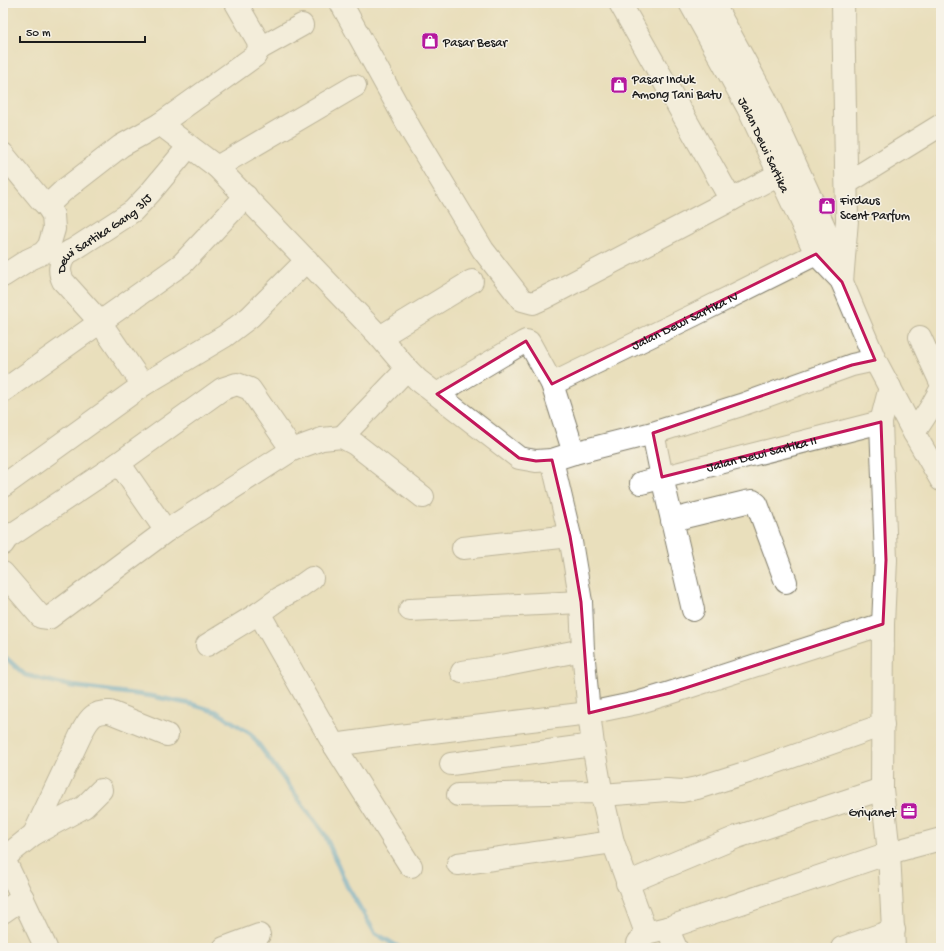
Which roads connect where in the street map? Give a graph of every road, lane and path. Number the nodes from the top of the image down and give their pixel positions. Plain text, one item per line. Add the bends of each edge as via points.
1 (236, 3) edge
2 (341, 3) edge
3 (620, 3) edge
4 (690, 3) edge
5 (713, 3) edge
6 (843, 3) edge
7 (302, 25) dead end
8 (259, 49) junction
9 (354, 86) dead end
10 (756, 103) junction
11 (160, 124) junction
12 (941, 125) edge
13 (189, 146) junction
14 (3, 154) edge
15 (217, 167) junction
16 (779, 174) junction
17 (847, 183) junction
18 (246, 196) junction
19 (731, 200) junction
20 (47, 206) junction
21 (816, 254) junction
22 (307, 260) junction
23 (3, 276) edge
24 (472, 282) dead end
25 (842, 282) junction
26 (100, 322) junction
27 (380, 337) junction
28 (920, 337) dead end
29 (875, 360) junction
30 (938, 370) edge
31 (413, 375) junction
32 (552, 384) junction
33 (143, 385) junction
34 (890, 387) junction
35 (941, 389) edge
36 (3, 391) edge
37 (437, 394) junction
38 (936, 406) edge
39 (880, 422) junction
40 (653, 433) junction
41 (914, 433) junction
42 (349, 441) junction
43 (292, 450) junction
44 (574, 453) junction
45 (552, 460) junction
46 (118, 463) junction
47 (662, 477) junction
48 (941, 480) edge
49 (641, 483) dead end
50 (3, 486) edge
51 (423, 497) dead end
52 (672, 520) junction
53 (166, 531) junction
54 (570, 536) junction
55 (3, 544) edge
56 (463, 548) dead end
57 (3, 573) edge
58 (312, 578) dead end
59 (786, 582) dead end
60 (581, 602) junction
61 (410, 610) dead end
62 (693, 610) dead end
63 (259, 613) junction
64 (883, 624) junction
65 (207, 645) dead end
66 (584, 650) junction
67 (462, 672) dead end
68 (589, 713) junction
69 (882, 725) junction
70 (167, 735) dead end
71 (593, 744) junction
72 (334, 745) junction
73 (451, 764) dead end
74 (882, 789) junction
75 (101, 790) dead end
76 (458, 795) dead end
77 (602, 795) junction
78 (34, 834) junction
79 (941, 839) edge
80 (613, 842) junction
81 (888, 853) junction
82 (3, 857) edge
83 (458, 864) dead end
84 (411, 866) dead end
85 (627, 884) junction
86 (23, 898) junction
87 (3, 912) edge
88 (667, 928) junction
89 (258, 935) dead end
90 (894, 939) edge
91 (635, 943) edge
92 (46, 948) edge
93 (224, 948) edge
94 (676, 948) edge
95 (842, 948) edge

1 - 8 street via 258,42
2 - 19 street via 412,132 483,250 522,300 532,303 544,298
3 - 19 street
4 - 10 street, Jalan Dewi Sartika
5 - 10 street, Jalan Dewi Sartika
6 - 17 street
7 - 8 street
8 - 11 street via 255,56
9 - 15 street
10 - 16 street, Jalan Dewi Sartika
10 - 25 street, Jalan Dewi Sartika via 827,233
11 - 13 street
11 - 20 street via 121,146
12 - 17 street
13 - 15 street
13 - 26 street, Dewi Sartika Gang 3/J via 132,211 65,256 60,274 63,281
14 - 20 street
15 - 18 street
16 - 19 street
16 - 21 street, Jalan Dewi Sartika
17 - 25 street via 848,220
18 - 22 street
18 - 26 street via 182,264
20 - 23 street via 53,215 54,229 49,246 43,253
21 - 25 street, Jalan Dewi Sartika
21 - 32 street, Jalan Dewi Sartika IV
22 - 27 street
22 - 33 street via 241,324
24 - 27 street
25 - 29 street, Jalan Dewi Sartika
26 - 33 street, Dewi Sartika Gang 3/J
26 - 36 street
27 - 31 street
28 - 30 street
29 - 34 street, Jalan Dewi Sartika
29 - 40 street via 852,365
31 - 37 street
31 - 42 street
32 - 37 street via 529,342 526,341
32 - 44 street
33 - 50 street
34 - 39 street
34 - 41 street, Jalan Dewi Sartika
35 - 38 street
37 - 45 street via 519,458
38 - 41 street
39 - 47 street, Jalan Dewi Sartika II
39 - 64 street via 886,560
40 - 44 street
40 - 47 street
41 - 48 street, Jalan Dewi Sartika
42 - 43 street via 322,439
42 - 51 street
43 - 46 street via 250,389 237,384 222,389
43 - 53 street
44 - 45 street
45 - 54 street
46 - 53 street
46 - 55 street via 7,538
47 - 49 street, Jalan Dewi Sartika II
47 - 52 street
52 - 59 street via 753,501 757,504
52 - 62 street
53 - 57 street via 49,618 40,617
54 - 56 street
54 - 60 street
58 - 63 street
60 - 61 street
60 - 66 street
63 - 65 street
63 - 72 street
64 - 68 street via 658,697
64 - 69 street
66 - 67 street
66 - 68 street
68 - 71 street
68 - 72 street
69 - 74 street
69 - 77 street via 696,788
70 - 78 street via 110,712 102,711 95,714 83,730
71 - 73 street
71 - 77 street
72 - 84 street
74 - 81 street
74 - 85 street via 737,837
75 - 78 street via 84,807
76 - 77 street via 592,792
77 - 80 street
78 - 82 street
79 - 81 street
80 - 83 street
80 - 85 street
81 - 88 street
81 - 90 street
82 - 86 street
85 - 91 street
86 - 87 street
86 - 92 street
88 - 91 street
88 - 94 street
89 - 93 street
90 - 95 street

